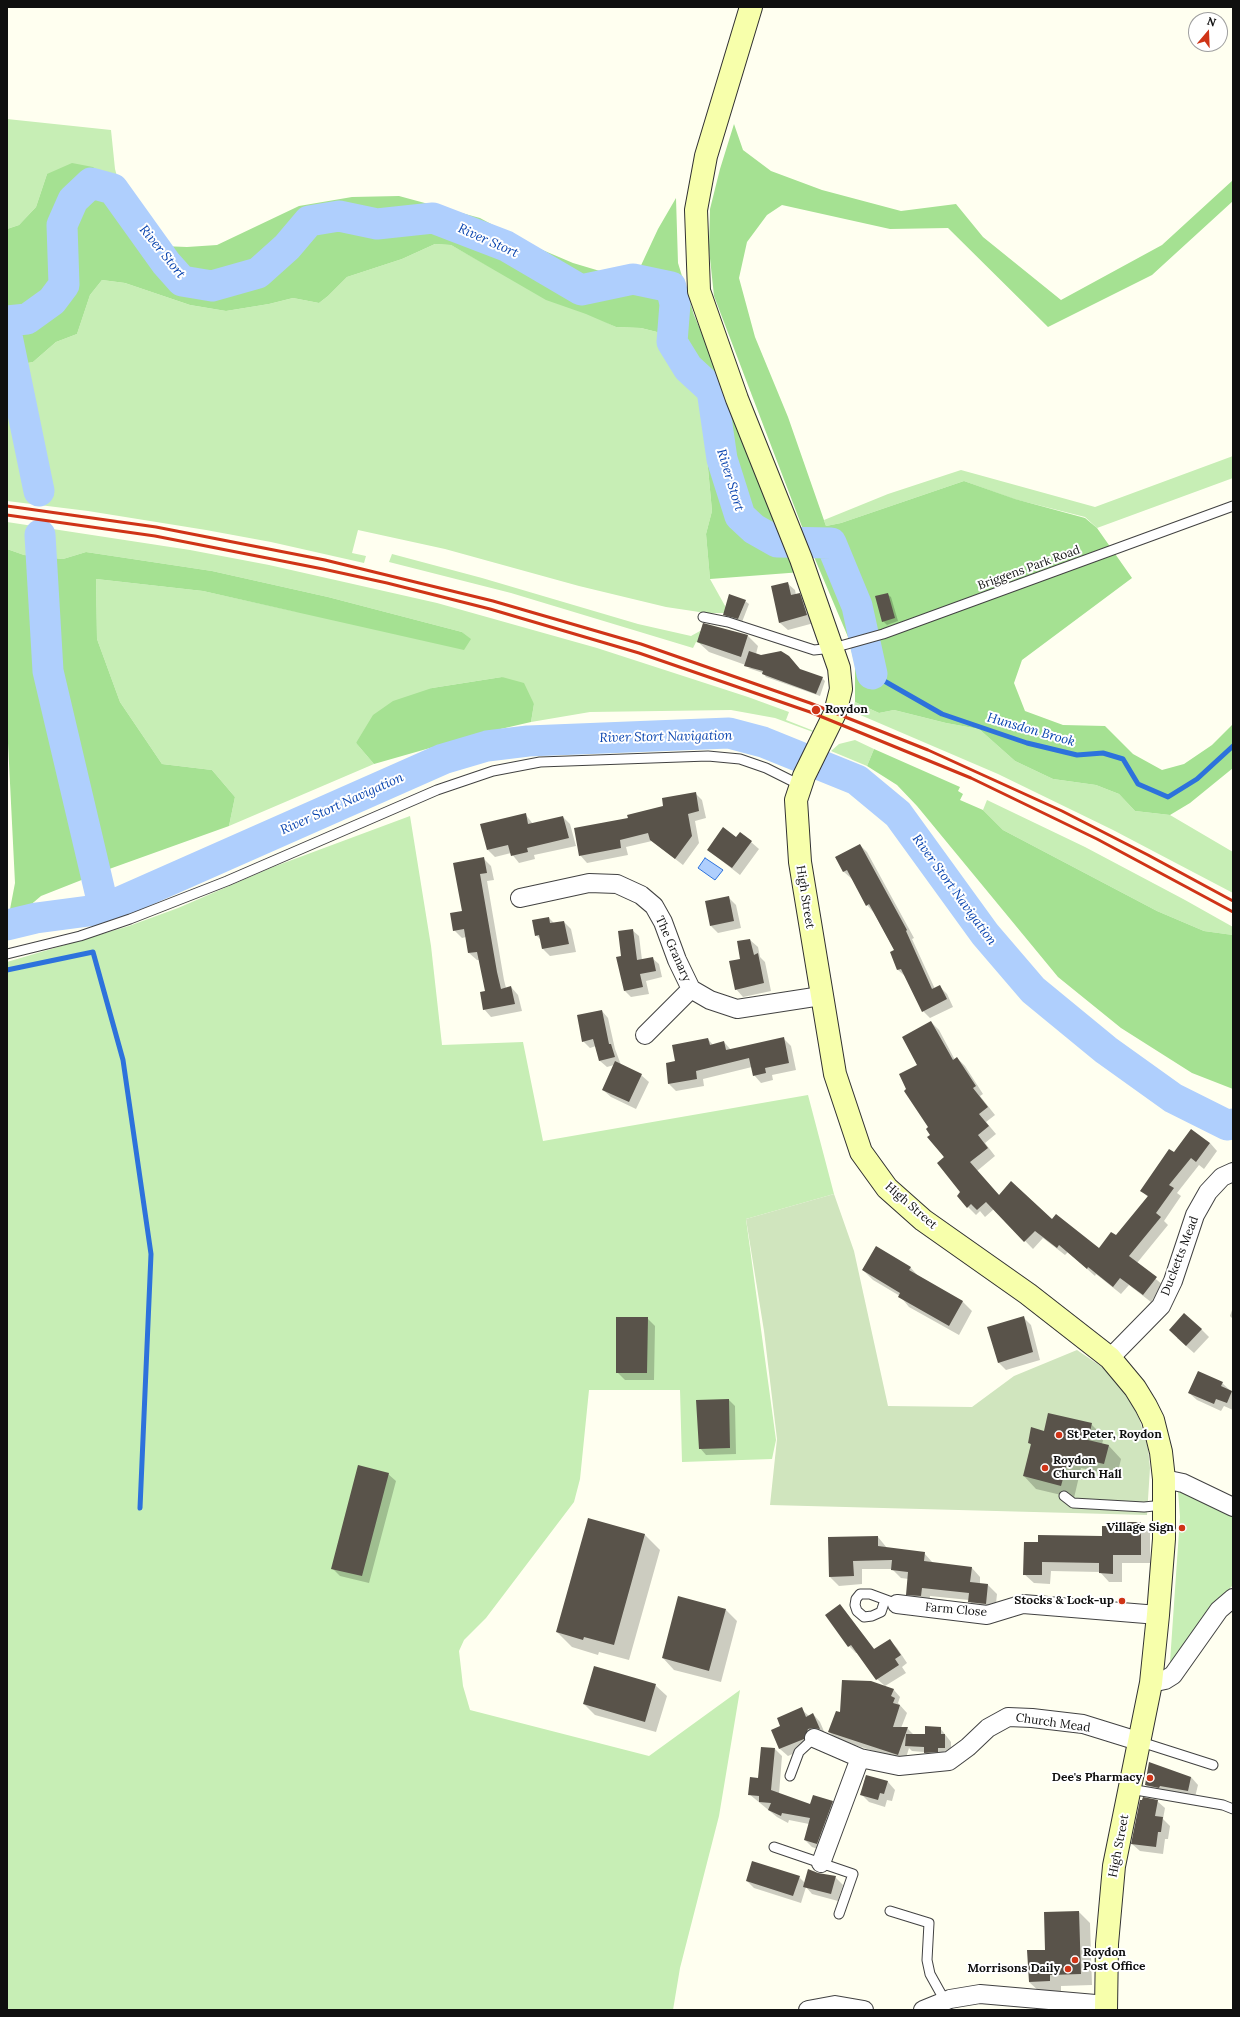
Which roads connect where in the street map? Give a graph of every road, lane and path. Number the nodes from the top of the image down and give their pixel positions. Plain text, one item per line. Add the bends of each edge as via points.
1 (752, 7) edge
2 (1233, 506) edge
3 (703, 617) dead end
4 (832, 648) junction
5 (802, 780) junction
6 (520, 898) dead end
7 (7, 954) edge
8 (691, 989) junction
9 (821, 996) junction
10 (645, 1035) dead end
11 (1233, 1172) edge
12 (1110, 1358) junction
13 (1164, 1479) junction
14 (1064, 1496) dead end
15 (1165, 1505) junction
16 (1233, 1506) edge
17 (1233, 1598) edge
18 (891, 1602) dead end
19 (1158, 1615) junction
20 (1151, 1683) junction
21 (814, 1738) joint
22 (1140, 1742) junction
23 (860, 1758) junction
24 (1213, 1765) dead end
25 (790, 1776) dead end
26 (1130, 1789) junction
27 (1233, 1809) edge
28 (774, 1847) dead end
29 (821, 1863) junction
30 (890, 1911) dead end
31 (839, 1914) dead end
32 (945, 2001) junction
33 (1106, 2007) edge
34 (808, 2010) edge
35 (864, 2010) edge
36 (923, 2010) edge

1 - 4 main road, High Street via 706,156 696,210 699,291 737,399 801,559
2 - 4 lane, Briggens Park Road via 871,637
3 - 4 lane, Briggens Park Road via 728,622 814,650
4 - 5 main road, High Street via 839,668 840,689 835,713
5 - 7 lane via 740,759 708,756 540,762 493,771 437,790 227,881 130,919 80,936
5 - 9 main road, High Street via 796,800 797,836
6 - 8 street, The Granary via 589,883 617,884 641,895 654,906 663,922
8 - 9 street, The Granary via 710,1000 737,1009
8 - 10 street, The Granary
9 - 12 main road, High Street via 835,1074 861,1152 887,1188 923,1220 1028,1294
11 - 12 street, Ducketts Mead via 1222,1177 1208,1192 1161,1306
12 - 13 main road, High Street via 1135,1388 1153,1420
13 - 15 main road, High Street
13 - 16 street via 1183,1482
14 - 15 lane via 1073,1503
15 - 19 main road, High Street
17 - 20 street via 1219,1610 1173,1674 1165,1680
18 - 19 street, Farm Close via 987,1615 1023,1604
19 - 20 main road, High Street
20 - 22 main road, High Street
21 - 23 street, Church Mead
21 - 25 lane via 799,1752
22 - 23 street, Church Mead via 1083,1724 1008,1717 988,1728 949,1761 899,1766
22 - 24 lane
22 - 26 main road, High Street
23 - 29 street
26 - 27 lane
26 - 33 main road, High Street via 1114,1866 1109,1905
28 - 29 lane
29 - 31 lane via 853,1874
30 - 32 lane via 929,1924 927,1960 930,1974
32 - 33 street via 980,1994
32 - 36 street
34 - 35 street via 835,2005

